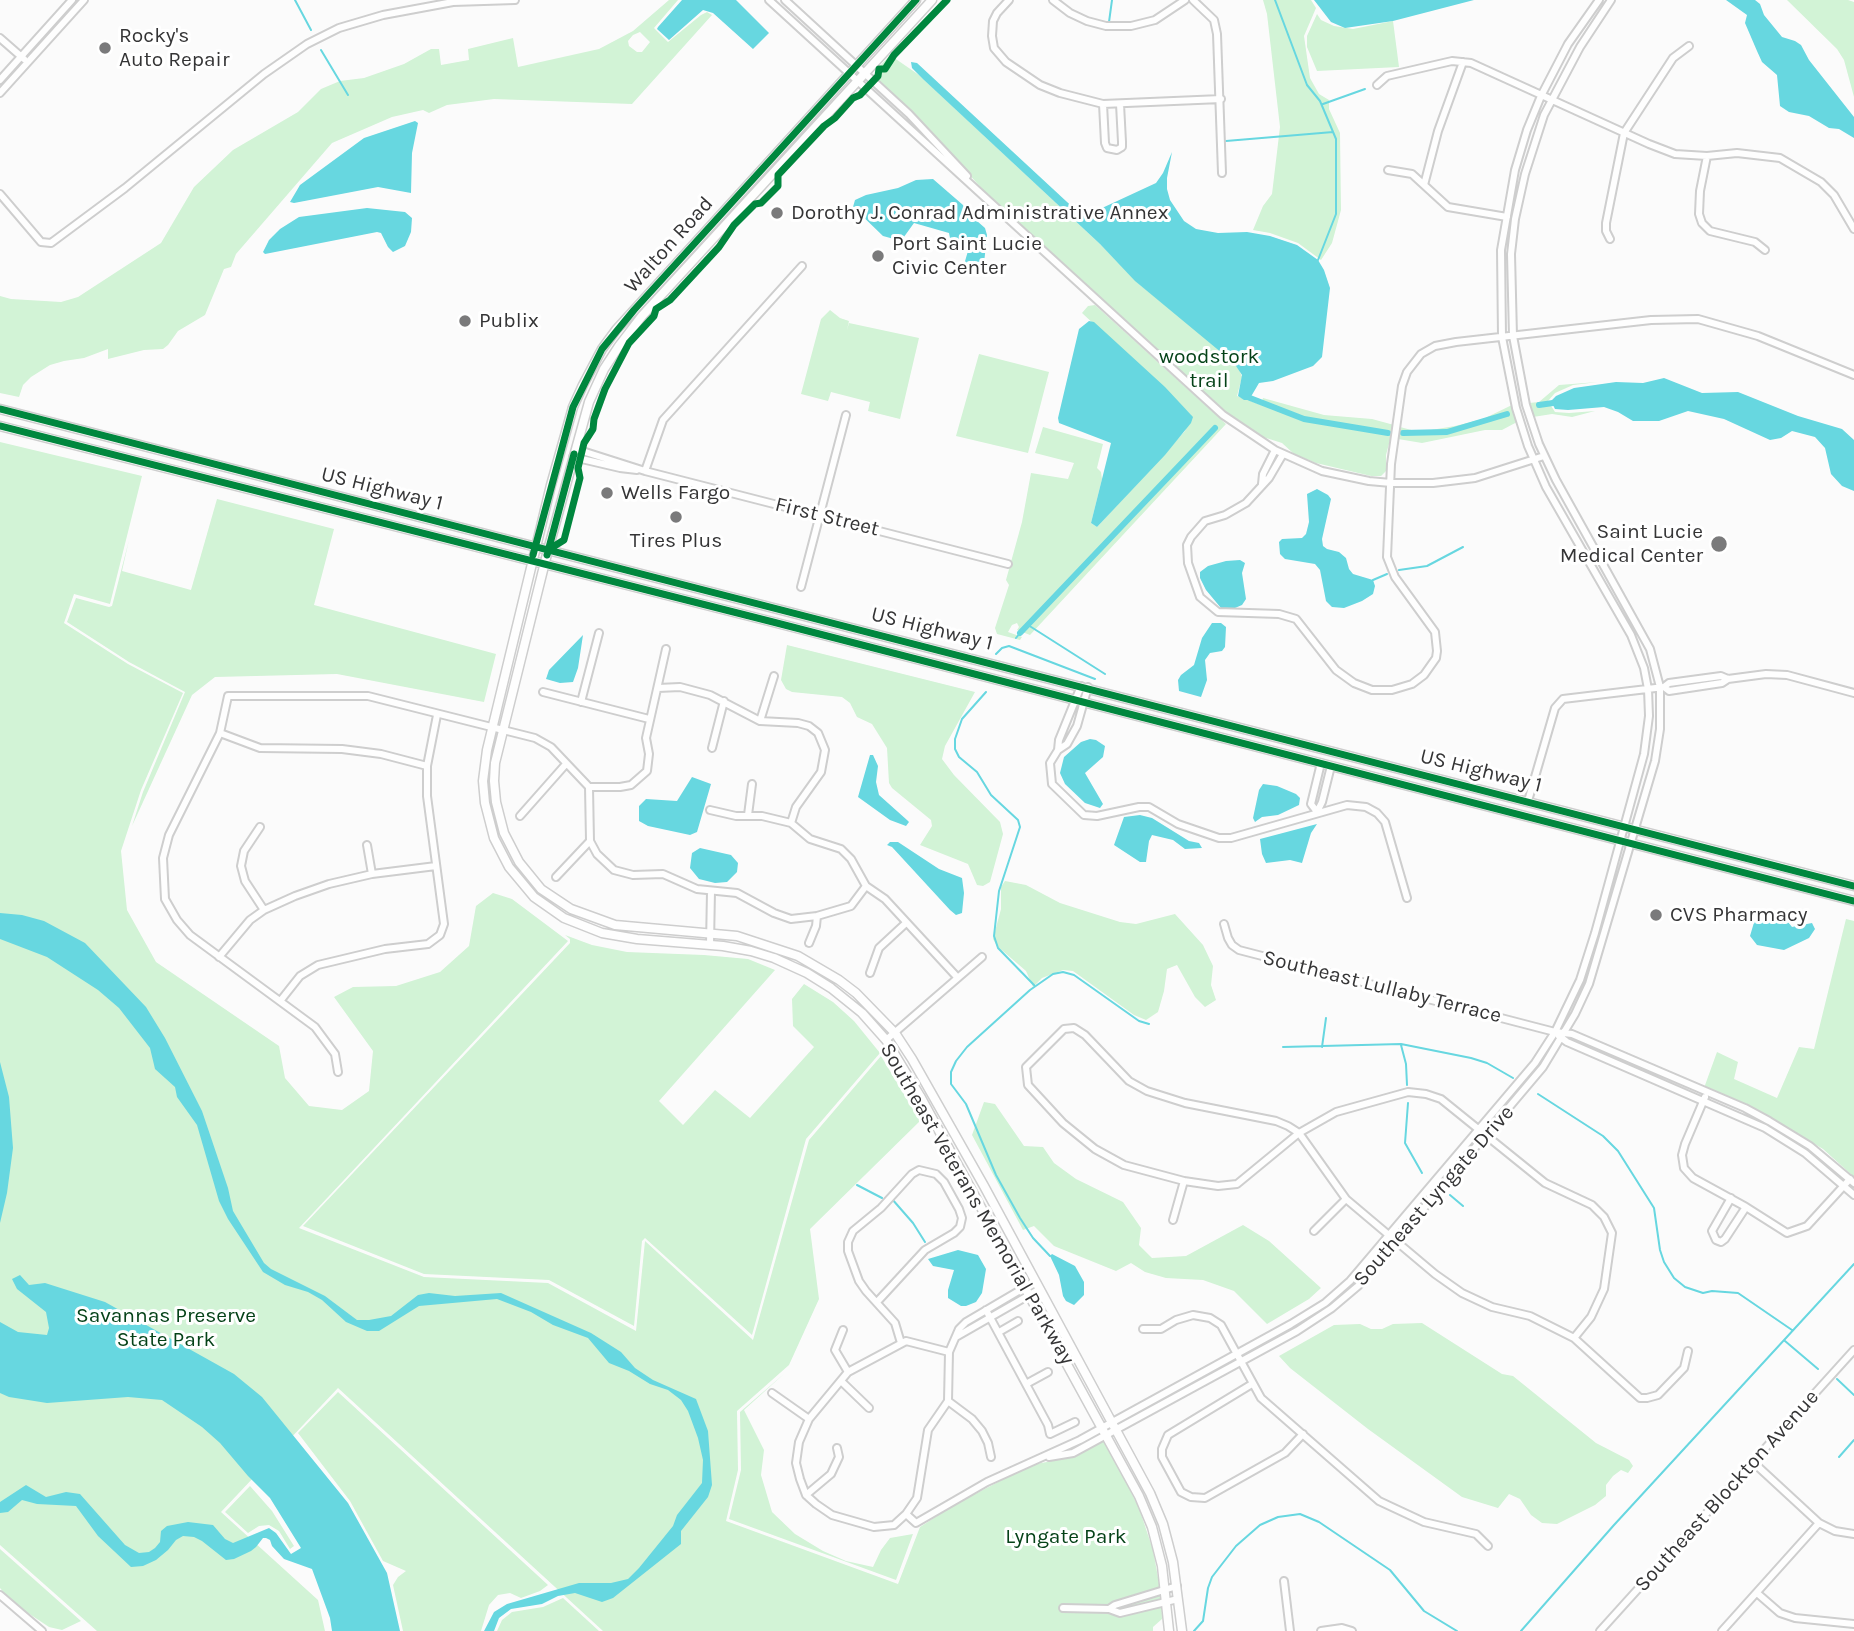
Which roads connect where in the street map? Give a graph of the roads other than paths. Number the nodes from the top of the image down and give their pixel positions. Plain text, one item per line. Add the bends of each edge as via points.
1 (72, 0) edge
2 (84, 0) edge
3 (515, 0) edge
4 (769, 0) edge
5 (785, 0) edge
6 (916, 0) edge
7 (932, 0) edge
8 (1009, 0) edge
9 (1054, 0) edge
10 (1185, 0) edge
11 (1194, 0) edge
12 (1599, 0) edge
13 (1611, 0) edge
14 (453, 1) edge
15 (0, 38) edge
16 (1689, 46) dead end
17 (22, 57) junction
18 (28, 62) junction
19 (1463, 62) junction
20 (857, 65) junction
21 (865, 72) junction
22 (849, 73) junction
23 (0, 80) edge
24 (857, 80) junction
25 (1377, 85) dead end
26 (0, 93) edge
27 (1541, 96) junction
28 (1220, 99) junction
29 (1551, 100) junction
30 (1103, 104) junction
31 (1120, 104) junction
32 (1624, 133) junction
33 (1707, 156) junction
34 (768, 162) junction
35 (1388, 170) dead end
36 (1222, 173) dead end
37 (1424, 185) junction
38 (982, 193) junction
39 (0, 194) edge
40 (730, 203) junction
41 (737, 213) junction
42 (1505, 216) junction
43 (1516, 219) junction
44 (1854, 229) edge
45 (1610, 239) dead end
46 (1765, 250) dead end
47 (700, 253) junction
48 (802, 266) dead end
49 (1513, 336) junction
50 (1502, 337) junction
51 (1854, 375) edge
52 (0, 409) edge
53 (846, 415) dead end
54 (0, 426) edge
55 (1275, 450) junction
56 (574, 453) junction
57 (1283, 454) junction
58 (1544, 456) junction
59 (1533, 460) junction
60 (210, 463) junction
61 (645, 471) junction
62 (186, 472) junction
63 (1391, 483) junction
64 (1262, 484) junction
65 (325, 492) junction
66 (296, 500) junction
67 (820, 515) junction
68 (535, 546) junction
69 (548, 550) junction
70 (531, 562) junction
71 (1008, 564) dead end
72 (545, 565) junction
73 (801, 587) dead end
74 (798, 613) junction
75 (773, 622) junction
76 (599, 633) dead end
77 (666, 649) dead end
78 (774, 676) dead end
79 (1084, 686) junction
80 (1662, 687) junction
81 (658, 688) junction
82 (1648, 689) junction
83 (543, 692) dead end
84 (1854, 693) edge
85 (724, 701) junction
86 (1079, 701) junction
87 (581, 702) junction
88 (437, 715) junction
89 (649, 719) junction
90 (760, 721) junction
91 (492, 729) junction
92 (503, 730) junction
93 (220, 733) junction
94 (712, 748) dead end
95 (1058, 750) junction
96 (1345, 754) junction
97 (1321, 763) junction
98 (566, 764) junction
99 (427, 766) junction
100 (1331, 766) junction
101 (752, 784) dead end
102 (589, 788) junction
103 (1528, 801) junction
104 (710, 810) dead end
105 (1317, 812) junction
106 (748, 815) junction
107 (520, 816) dead end
108 (791, 823) junction
109 (1624, 826) junction
110 (260, 827) dead end
111 (1636, 829) junction
112 (590, 841) junction
113 (1620, 842) junction
114 (367, 845) dead end
115 (1632, 845) junction
116 (436, 866) junction
117 (372, 874) junction
118 (556, 877) dead end
119 (1854, 886) edge
120 (866, 887) junction
121 (711, 891) junction
122 (1407, 898) dead end
123 (1854, 901) edge
124 (264, 910) junction
125 (817, 916) junction
126 (906, 923) junction
127 (1224, 924) dead end
128 (710, 933) junction
129 (809, 943) dead end
130 (710, 944) junction
131 (219, 957) junction
132 (982, 957) dead end
133 (870, 973) dead end
134 (957, 977) junction
135 (281, 1000) junction
136 (1555, 1032) junction
137 (895, 1034) junction
138 (1563, 1036) junction
139 (886, 1040) junction
140 (1636, 1062) junction
141 (1632, 1070) junction
142 (338, 1072) dead end
143 (1707, 1092) junction
144 (1703, 1100) junction
145 (1480, 1130) junction
146 (1784, 1130) junction
147 (1299, 1133) junction
148 (1487, 1136) junction
149 (1780, 1137) junction
150 (1184, 1181) junction
151 (1852, 1181) edge
152 (1844, 1185) junction
153 (1854, 1195) edge
154 (1731, 1198) junction
155 (1346, 1199) junction
156 (1746, 1207) junction
157 (1173, 1220) dead end
158 (1314, 1231) dead end
159 (1389, 1237) junction
160 (1396, 1242) junction
161 (1036, 1286) junction
162 (1027, 1291) junction
163 (877, 1302) junction
164 (988, 1313) junction
165 (1018, 1321) dead end
166 (1143, 1329) dead end
167 (843, 1330) dead end
168 (999, 1332) junction
169 (1574, 1339) junction
170 (901, 1343) junction
171 (1854, 1350) edge
172 (1688, 1351) dead end
173 (949, 1352) junction
174 (1236, 1354) junction
175 (1241, 1362) junction
176 (848, 1372) junction
177 (1048, 1372) dead end
178 (841, 1381) junction
179 (1026, 1384) junction
180 (1252, 1384) junction
181 (772, 1393) dead end
182 (948, 1401) junction
183 (869, 1408) dead end
184 (809, 1419) junction
185 (1075, 1422) dead end
186 (1115, 1425) junction
187 (1105, 1431) junction
188 (1303, 1434) junction
189 (837, 1448) dead end
190 (991, 1457) dead end
191 (1754, 1463) junction
192 (806, 1495) junction
193 (906, 1514) junction
194 (1819, 1523) junction
195 (1854, 1534) edge
196 (1488, 1546) dead end
197 (1284, 1581) dead end
198 (1177, 1586) junction
199 (1165, 1590) junction
200 (1757, 1593) junction
201 (0, 1595) edge
202 (1143, 1596) junction
203 (1178, 1599) junction
204 (1166, 1603) junction
205 (1063, 1608) dead end
206 (1146, 1608) junction
207 (1110, 1609) junction
208 (1854, 1624) edge
209 (42, 1631) edge
210 (1169, 1631) edge
211 (1182, 1631) edge
212 (1290, 1631) edge
213 (1321, 1631) edge
214 (1352, 1631) edge
215 (1600, 1631) edge
216 (1721, 1631) edge

1 - 17 street
2 - 18 street
3 - 14 street
4 - 22 street
5 - 20 street
6 - 20 main road, Walton Road
7 - 21 main road, Walton Road
8 - 30 street via 993,21 992,36 994,48 1006,62 1050,89
9 - 10 street via 1070,13 1106,26 1154,20
11 - 28 street via 1216,26
12 - 27 street, Southeast Lyngate Drive via 1568,44
13 - 29 street, Southeast Lyngate Drive
14 - 39 street via 383,15 339,28 307,44 51,243 41,242
15 - 17 street
16 - 32 street via 1673,58
17 - 18 street
17 - 23 street
18 - 26 street
19 - 25 street via 1387,76
19 - 27 street
19 - 37 street
20 - 21 street
20 - 22 main road, Walton Road
21 - 24 main road, Walton Road
21 - 38 street
22 - 24 street
22 - 34 main road, Walton Road
24 - 38 street
24 - 41 main road, Walton Road
27 - 29 street
27 - 42 street, Southeast Lyngate Drive via 1527,130
28 - 31 street
28 - 36 street
29 - 32 street
29 - 43 street, Southeast Lyngate Drive via 1525,174
30 - 31 street
30 - 31 street via 1105,143 1117,150 1122,148
32 - 33 street via 1675,154
32 - 45 street via 1606,223
33 - 44 street via 1737,153 1780,158 1821,182
33 - 46 street via 1700,191 1702,223 1710,231 1755,242
34 - 40 main road, Walton Road
34 - 41 main road
35 - 37 street via 1412,174
37 - 42 street via 1448,207
38 - 55 street via 1223,415
40 - 47 main road
40 - 68 main road, Walton Road via 602,349 573,407
41 - 47 main road, Walton Road
42 - 43 street
42 - 50 street, Southeast Lyngate Drive
43 - 49 street, Southeast Lyngate Drive via 1511,254
47 - 56 main road, Walton Road via 642,316 604,369
48 - 61 street via 663,420
49 - 50 street
49 - 51 street via 1698,319 1758,336
49 - 58 street, Southeast Lyngate Drive via 1527,405
50 - 59 street, Southeast Lyngate Drive via 1516,408
50 - 63 street via 1435,346 1413,363 1402,386
52 - 60 main road, US Highway 1
53 - 67 street
54 - 62 main road, US Highway 1
55 - 57 street
55 - 64 street
56 - 61 street, First Street
56 - 69 main road, Walton Road
57 - 63 street via 1322,471
57 - 64 street
58 - 59 street
58 - 80 street, Southeast Lyngate Drive via 1650,649
59 - 63 street via 1475,478
59 - 82 street, Southeast Lyngate Drive via 1631,635
60 - 62 main road via 204,469
60 - 65 main road, US Highway 1
61 - 67 street, First Street
62 - 66 main road, US Highway 1
63 - 64 street via 1389,565 1435,632 1437,644 1436,658 1424,675 1392,690 1372,690 1336,670 1296,619 1218,612 1200,597 1187,558 1191,537 1205,521 1246,503
65 - 66 main road via 304,494
65 - 68 main road, US Highway 1
66 - 70 main road, US Highway 1
67 - 71 street, First Street
67 - 73 street
68 - 69 main road, US Highway 1
68 - 70 main road, Walton Road
69 - 72 main road, Walton Road
69 - 74 main road, US Highway 1
70 - 72 main road, US Highway 1
70 - 91 main road, Southeast Veterans Memorial Parkway
72 - 75 main road, US Highway 1
72 - 92 main road, Southeast Veterans Memorial Parkway
74 - 75 main road
74 - 79 main road, US Highway 1
75 - 86 main road, US Highway 1
76 - 87 street
77 - 81 street
78 - 90 street
79 - 86 street
79 - 96 main road, US Highway 1
80 - 82 street
80 - 84 street via 1669,691 1766,674
80 - 111 street, Southeast Lyngate Drive via 1658,746
81 - 85 street via 680,687
81 - 89 street
82 - 103 street via 1563,699 1555,708
82 - 109 street, Southeast Lyngate Drive via 1644,754
83 - 87 street
85 - 90 street
85 - 94 street
86 - 95 street
86 - 95 street via 1077,726
86 - 97 main road, US Highway 1
87 - 89 street
88 - 91 street
88 - 93 street via 368,696 228,696
88 - 99 street
89 - 102 street via 647,771 631,785
90 - 108 street via 810,726 824,741 821,772 801,798
91 - 92 street
91 - 130 main road, Southeast Veterans Memorial Parkway via 483,782 489,824 509,867 534,897 564,918 602,933
92 - 98 street via 543,741
92 - 128 main road, Southeast Veterans Memorial Parkway via 494,781 501,822 519,862 541,889 571,909 615,925
93 - 99 street via 260,748 342,749
93 - 131 street via 169,835 162,880 165,899 177,920
95 - 105 street via 1050,763 1052,784 1089,816 1149,807 1203,834 1231,838
96 - 97 main road
96 - 103 main road, US Highway 1
97 - 100 main road, US Highway 1
97 - 105 street via 1311,804
98 - 102 street
98 - 107 street
99 - 116 street
100 - 105 street
100 - 113 main road, US Highway 1
101 - 106 street
102 - 112 street
103 - 109 main road, US Highway 1
104 - 106 street via 736,817
105 - 122 street via 1346,805 1377,813 1385,822
106 - 108 street
108 - 120 street via 810,839 847,854
109 - 111 main road, US Highway 1
109 - 113 street, Southeast Lyngate Drive
110 - 124 street via 240,866
111 - 115 street, Southeast Lyngate Drive
111 - 119 main road, US Highway 1
112 - 118 street
112 - 121 street via 614,870 663,874
113 - 115 main road, US Highway 1
113 - 136 street, Southeast Lyngate Drive via 1580,980
114 - 117 street
115 - 123 main road, US Highway 1
115 - 138 street, Southeast Lyngate Drive via 1589,984
116 - 117 street
116 - 135 street via 444,924 440,935 428,944 318,965 300,976
117 - 124 street via 330,884
120 - 125 street via 851,906
120 - 126 street via 885,899
121 - 125 street via 737,893 785,917
121 - 128 street
124 - 131 street
125 - 129 street
126 - 133 street via 879,948
126 - 134 street
127 - 136 street, Southeast Lullaby Terrace via 1228,938 1240,950
128 - 130 street
128 - 137 main road, Southeast Veterans Memorial Parkway via 756,941 815,964 856,993
130 - 139 main road, Southeast Veterans Memorial Parkway via 751,951 807,973 847,999
131 - 135 street
132 - 134 street
134 - 137 street
135 - 142 street via 328,1042
136 - 138 street
136 - 145 street, Southeast Lyngate Drive
137 - 139 street
137 - 161 main road, Southeast Veterans Memorial Parkway
138 - 140 street via 1572,1034
138 - 141 street
138 - 148 street, Southeast Lyngate Drive
139 - 162 main road, Southeast Veterans Memorial Parkway
140 - 141 street
140 - 143 street
141 - 144 street
143 - 144 street
143 - 146 street
144 - 149 street
144 - 154 street via 1685,1144 1684,1168 1693,1178
145 - 147 street via 1441,1099 1409,1092 1336,1112
145 - 148 street
145 - 159 street, Southeast Lyngate Drive
146 - 149 street
146 - 151 street
147 - 150 street via 1237,1184
147 - 150 street via 1276,1121 1147,1091 1129,1082 1074,1028 1065,1029 1026,1068 1028,1085 1095,1149 1124,1165
147 - 155 street
148 - 160 street, Southeast Lyngate Drive
148 - 169 street via 1545,1183 1592,1205 1612,1233 1604,1289
149 - 152 street
150 - 157 street
151 - 152 street
152 - 153 street
152 - 156 street via 1798,1231 1787,1233
154 - 156 street
154 - 156 street via 1712,1231 1718,1241 1725,1239
155 - 158 street
155 - 159 street
159 - 160 street
159 - 174 street, Southeast Lyngate Drive via 1325,1303
160 - 169 street via 1462,1293 1492,1307 1530,1316
160 - 175 street, Southeast Lyngate Drive via 1332,1308
161 - 162 street
161 - 186 main road, Southeast Veterans Memorial Parkway
162 - 164 street
162 - 187 main road, Southeast Veterans Memorial Parkway
163 - 163 street via 859,1282 848,1242 853,1231 912,1174 929,1171 944,1182 962,1223 920,1254
163 - 170 street via 895,1323
164 - 168 street
164 - 173 street via 966,1322
165 - 168 street
166 - 174 street via 1161,1329 1193,1315 1210,1318 1221,1325
167 - 176 street via 835,1350
168 - 179 street
169 - 172 street via 1640,1398 1658,1395 1684,1368
170 - 173 street
170 - 176 street
171 - 191 street, Southeast Blockton Avenue
173 - 182 street
174 - 175 street
174 - 186 street, Southeast Lyngate Drive
175 - 180 street
175 - 186 street, Southeast Lyngate Drive
176 - 178 street
177 - 179 street
178 - 183 street
178 - 184 street
179 - 185 street via 1050,1433
180 - 188 street via 1261,1398
180 - 188 street via 1168,1434 1161,1457 1181,1492 1205,1498 1285,1453
181 - 184 street
182 - 190 street via 982,1431
182 - 193 street via 928,1430 917,1498
184 - 192 street via 796,1463
186 - 187 street, Southeast Lyngate Drive
186 - 198 main road, Southeast Veterans Memorial Parkway via 1163,1524
187 - 193 street, Southeast Lyngate Drive via 1022,1464 916,1524
187 - 199 main road, Southeast Veterans Memorial Parkway via 1152,1527
188 - 196 street via 1379,1501 1424,1522 1476,1534
189 - 192 street via 839,1457 831,1474
191 - 194 street
191 - 215 street, Southeast Blockton Avenue
192 - 193 street via 832,1515 874,1527 894,1525
194 - 195 street
194 - 200 street
197 - 212 street
198 - 199 street
198 - 203 main road, Southeast Veterans Memorial Parkway
199 - 202 street
199 - 204 main road, Southeast Veterans Memorial Parkway
200 - 208 street via 1780,1613 1795,1618
200 - 216 street
201 - 209 street
202 - 206 street
202 - 207 street
203 - 204 street
203 - 211 main road, Southeast Veterans Memorial Parkway
204 - 206 street
204 - 210 main road, Southeast Veterans Memorial Parkway
205 - 207 street
206 - 207 street via 1120,1613
213 - 214 street

